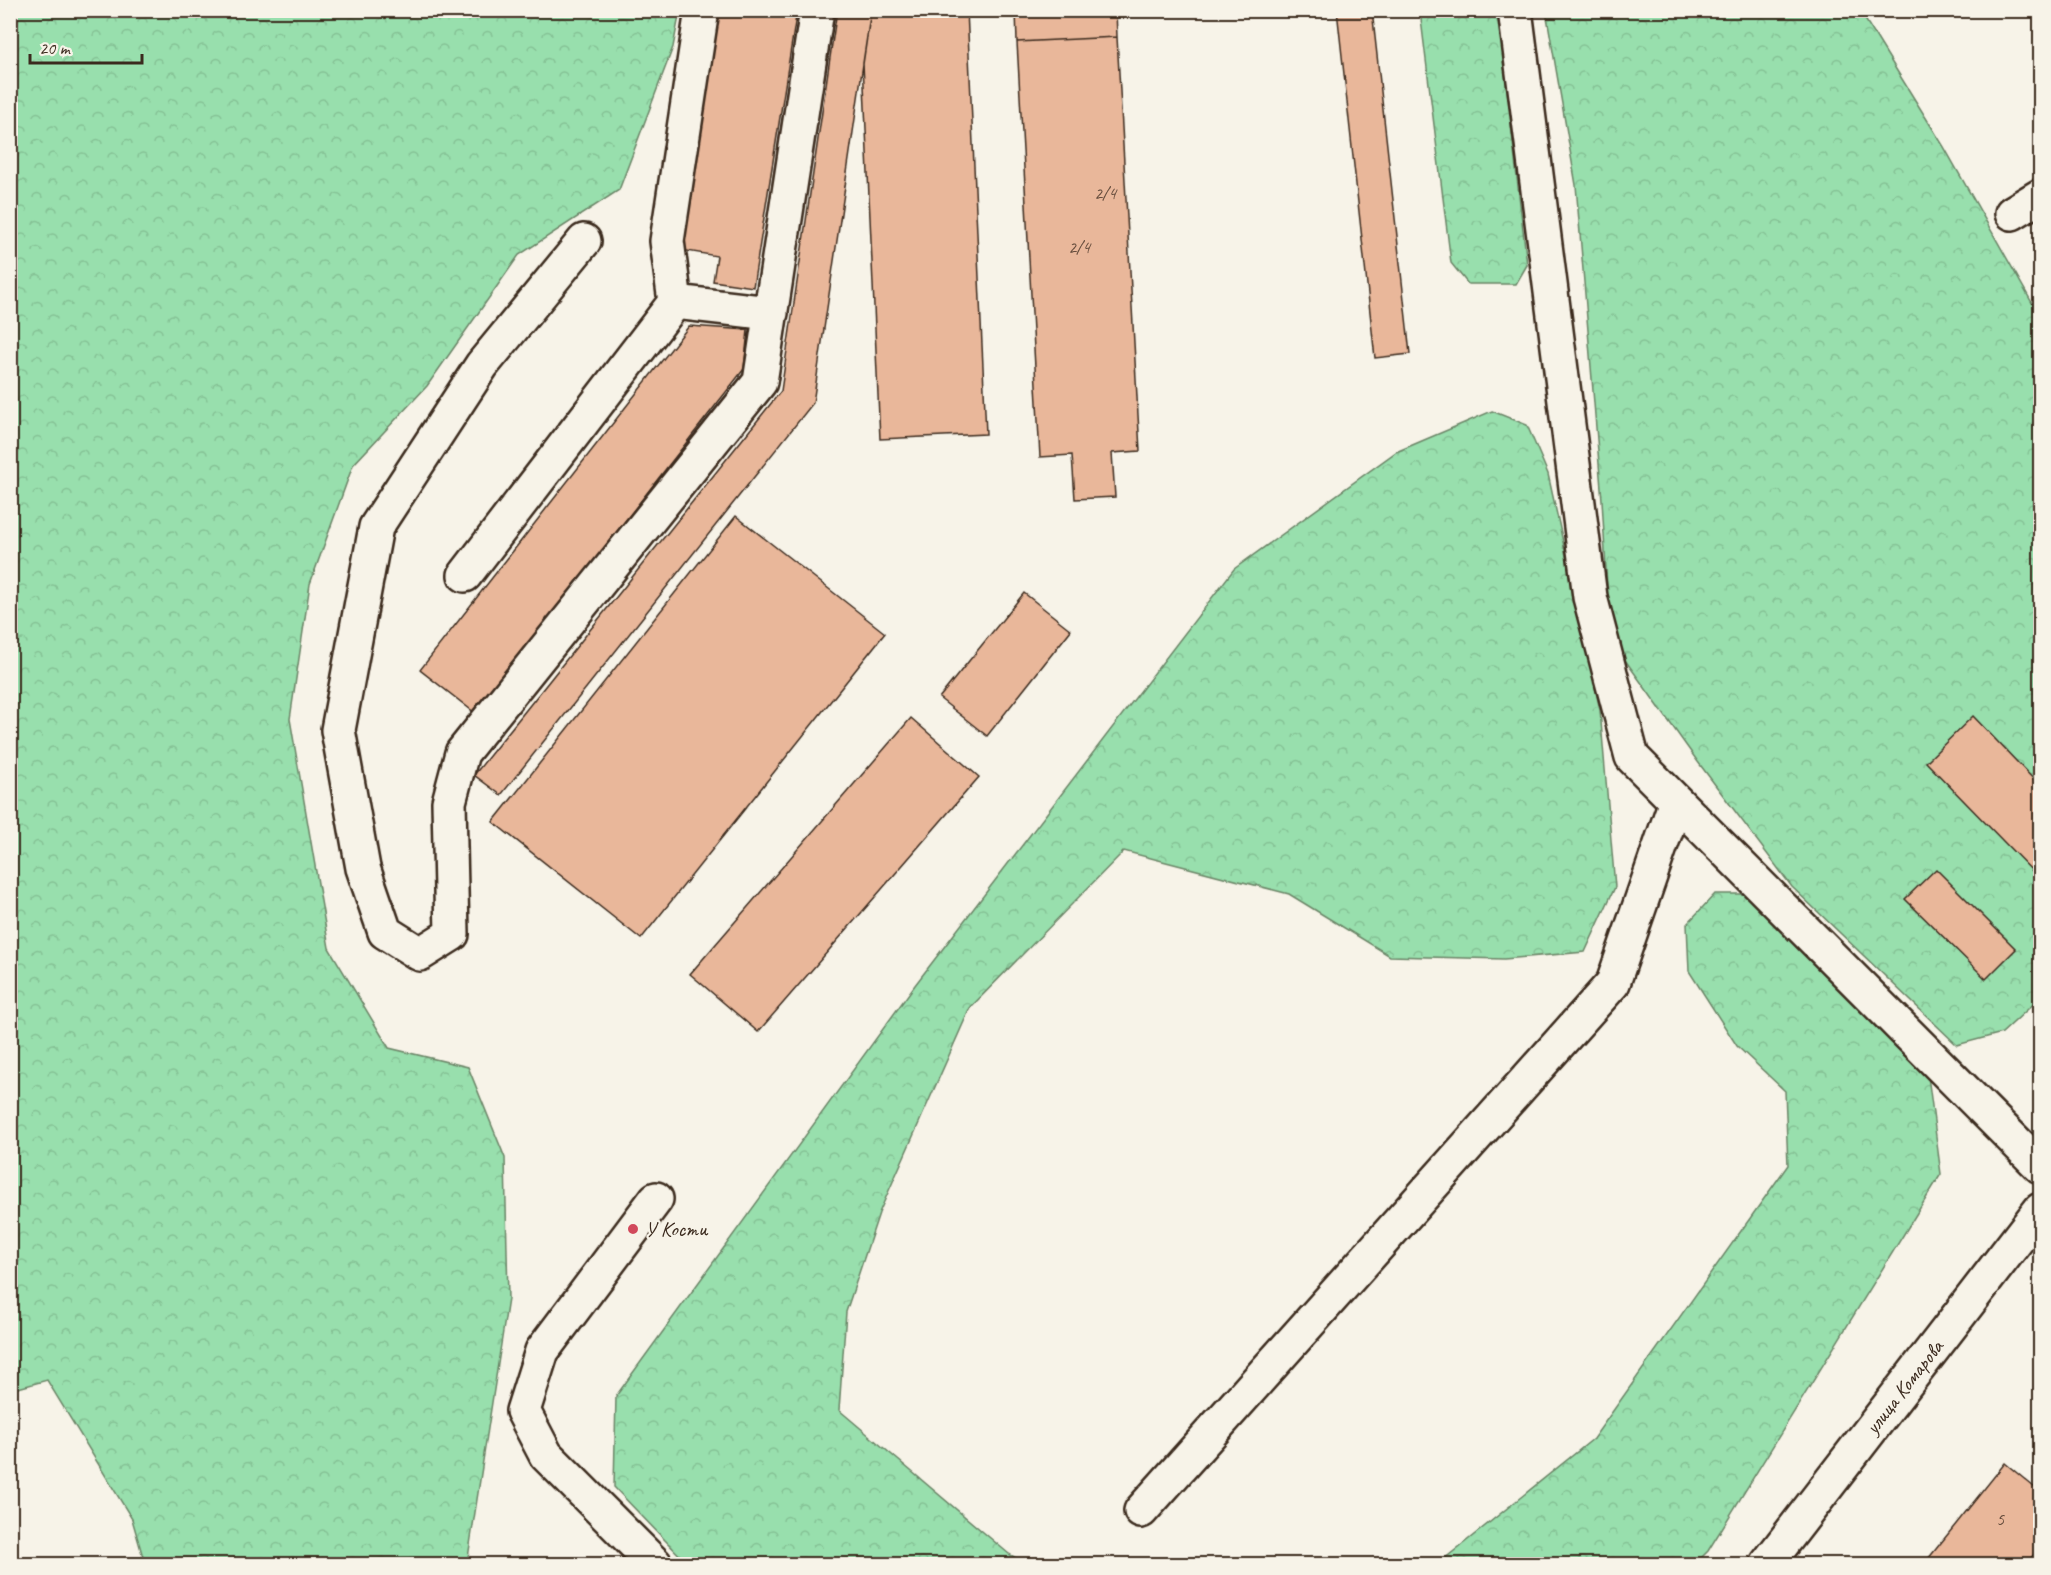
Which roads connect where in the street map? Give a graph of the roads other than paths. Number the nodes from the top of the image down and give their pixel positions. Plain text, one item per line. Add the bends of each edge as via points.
1 (702, 10) edge
2 (817, 10) edge
3 (1515, 10) edge
4 (2040, 196) edge
5 (2012, 213) dead end
6 (584, 241) dead end
7 (675, 302) junction
8 (771, 314) junction
9 (465, 575) dead end
10 (1676, 801) junction
11 (2040, 1166) edge
12 (656, 1199) dead end
13 (2040, 1210) edge
14 (1141, 1511) dead end
15 (655, 1564) edge
16 (1767, 1564) edge

1 - 7 street via 668,241
2 - 8 street
3 - 10 street via 1590,597 1632,757
4 - 5 street
6 - 8 street via 482,365 376,527 338,730 363,868 385,932 420,954 452,934 449,802 462,753 760,382
7 - 8 street
7 - 9 street
10 - 11 street
10 - 14 street via 1613,983
12 - 15 street via 542,1351 523,1411 546,1455
13 - 16 street, улица Комарова

